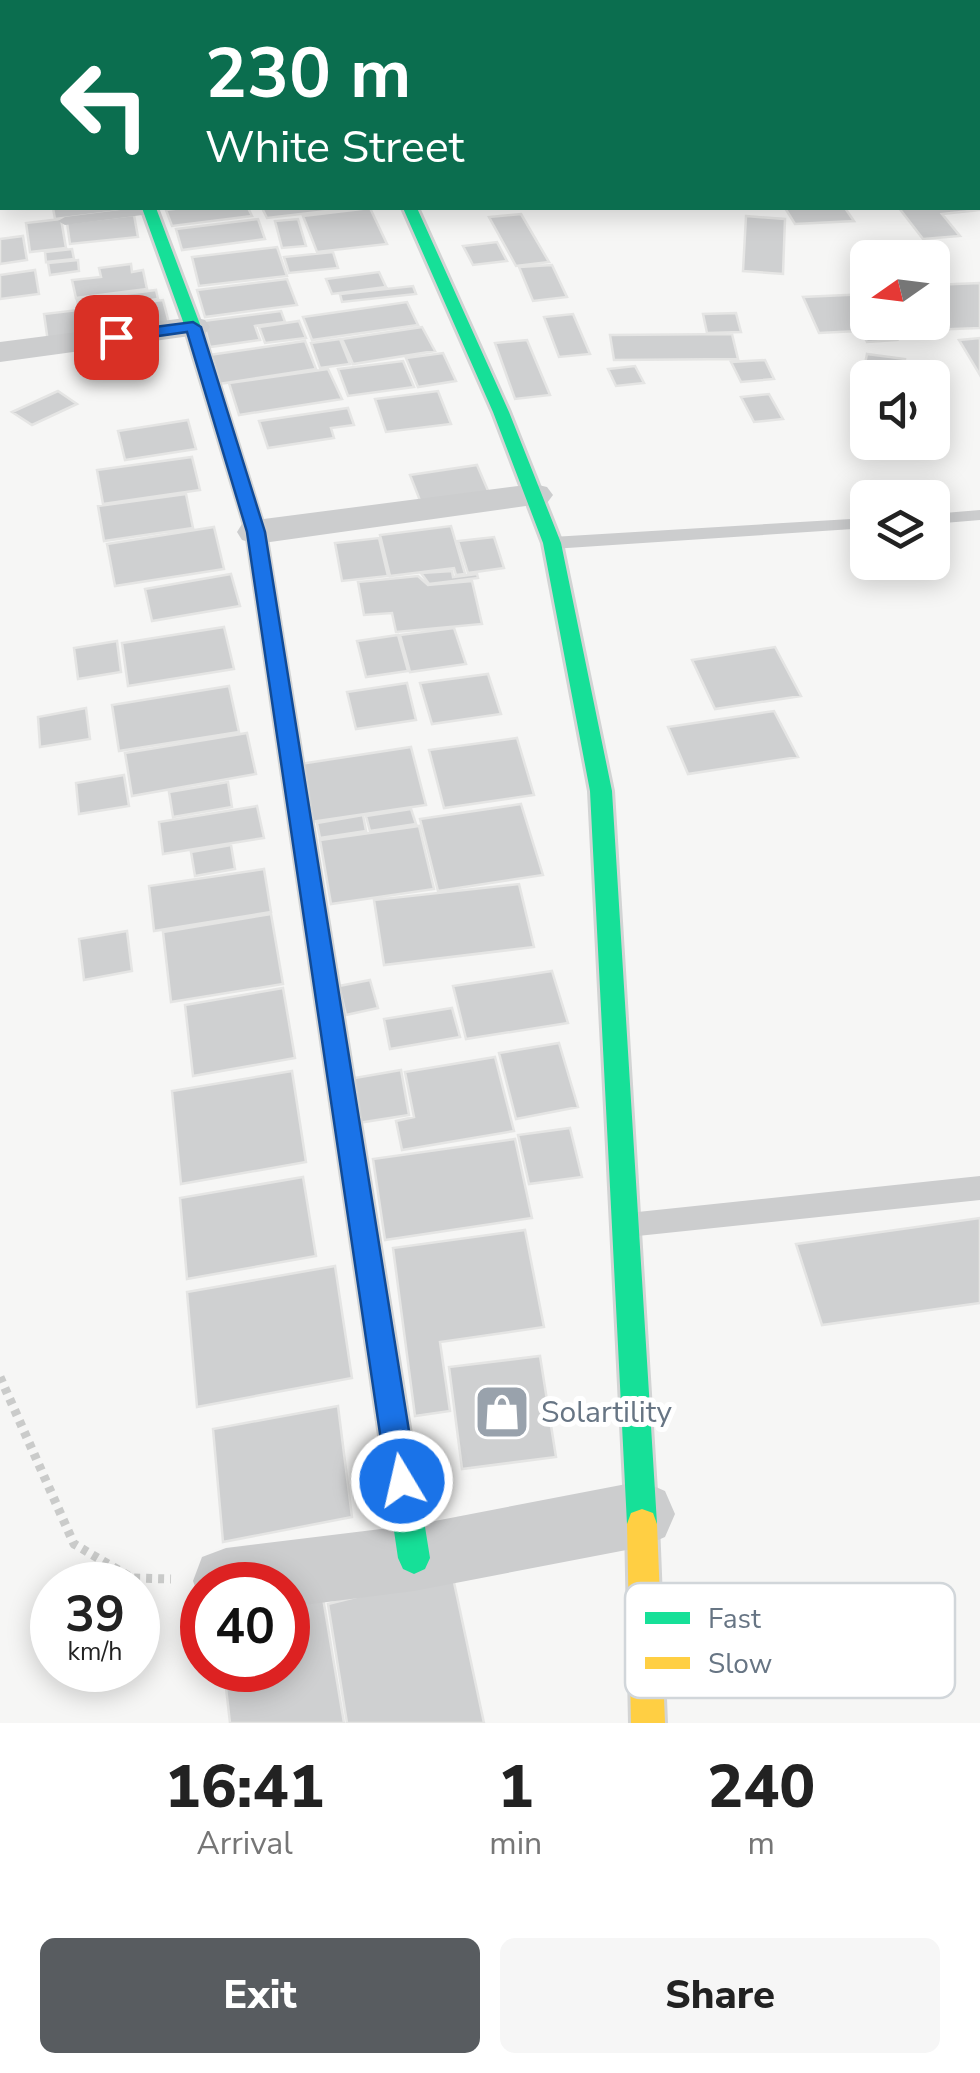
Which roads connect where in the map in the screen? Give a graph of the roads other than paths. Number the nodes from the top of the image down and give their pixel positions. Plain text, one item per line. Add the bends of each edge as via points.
1 (142, 210) edge
2 (150, 210) edge
3 (411, 210) edge
4 (65, 220) dead end
5 (193, 327) junction
6 (0, 352) edge
7 (534, 495) junction
8 (980, 516) edge
9 (950, 517) edge
10 (850, 524) edge
11 (256, 532) junction
12 (552, 543) junction
13 (980, 1188) edge
14 (625, 1226) junction
15 (642, 1514) junction
16 (414, 1558) junction
17 (310, 1571) edge
18 (644, 1583) edge
19 (647, 1698) edge
20 (648, 1723) edge

1 - 4 lane
2 - 5 street
3 - 7 street
5 - 6 street
5 - 11 street
7 - 11 street
7 - 12 street
8 - 9 lane
10 - 12 lane
11 - 16 street
12 - 14 street via 601,791
13 - 14 lane
14 - 15 street
15 - 16 street
15 - 18 street
16 - 17 street
19 - 20 street

